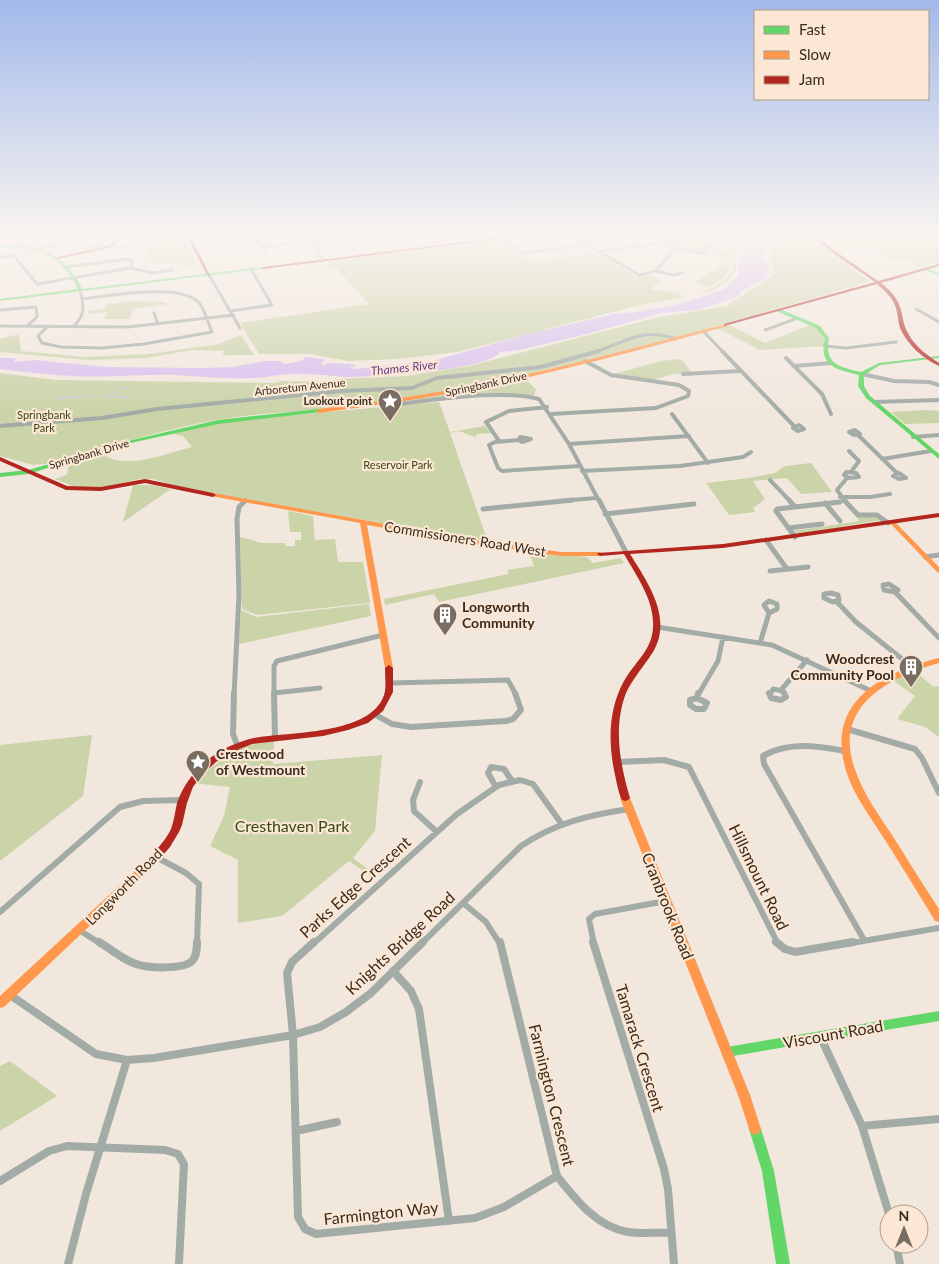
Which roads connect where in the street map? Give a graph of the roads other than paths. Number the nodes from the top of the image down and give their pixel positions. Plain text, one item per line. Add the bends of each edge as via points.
1 (48, 294) edge
2 (81, 294) edge
3 (128, 294) edge
4 (181, 294) edge
5 (221, 294) edge
6 (266, 294) edge
7 (828, 294) edge
8 (890, 294) edge
9 (82, 299) junction
10 (0, 300) edge
11 (916, 309) dead end
12 (0, 310) edge
13 (778, 310) junction
14 (231, 311) junction
15 (154, 313) dead end
16 (234, 315) junction
17 (206, 318) junction
18 (798, 318) junction
19 (939, 322) edge
20 (158, 324) junction
21 (28, 325) junction
22 (0, 326) edge
23 (48, 326) junction
24 (73, 327) junction
25 (240, 328) dead end
26 (765, 330) dead end
27 (703, 331) junction
28 (674, 339) junction
29 (896, 342) dead end
30 (824, 346) junction
31 (786, 358) dead end
32 (936, 360) edge
33 (585, 361) junction
34 (831, 363) junction
35 (794, 366) junction
36 (740, 370) junction
37 (683, 374) dead end
38 (862, 374) junction
39 (939, 385) edge
40 (939, 400) edge
41 (874, 402) junction
42 (375, 406) junction
43 (547, 407) junction
44 (551, 414) junction
45 (672, 414) dead end
46 (831, 414) dead end
47 (0, 426) edge
48 (794, 426) dead end
49 (858, 435) dead end
50 (939, 435) edge
51 (689, 436) junction
52 (913, 437) junction
53 (519, 440) dead end
54 (499, 441) junction
55 (569, 444) junction
56 (849, 451) dead end
57 (751, 452) dead end
58 (931, 452) junction
59 (939, 457) edge
60 (0, 459) edge
61 (882, 459) junction
62 (69, 460) junction
63 (708, 463) junction
64 (580, 466) junction
65 (18, 467) junction
66 (44, 468) junction
67 (582, 471) junction
68 (28, 472) junction
69 (850, 472) junction
70 (896, 473) dead end
71 (0, 475) edge
72 (40, 477) junction
73 (847, 478) junction
74 (770, 480) dead end
75 (890, 494) dead end
76 (596, 498) junction
77 (840, 499) junction
78 (244, 501) junction
79 (824, 503) junction
80 (694, 504) dead end
81 (794, 506) junction
82 (483, 508) dead end
83 (605, 514) junction
84 (939, 515) edge
85 (363, 522) junction
86 (840, 522) dead end
87 (890, 523) junction
88 (822, 524) dead end
89 (788, 528) junction
90 (795, 537) junction
91 (766, 540) junction
92 (627, 554) junction
93 (939, 555) edge
94 (925, 557) junction
95 (808, 567) dead end
96 (787, 570) junction
97 (770, 571) dead end
98 (939, 572) edge
99 (895, 592) dead end
100 (836, 601) dead end
101 (769, 613) dead end
102 (657, 627) junction
103 (383, 636) junction
104 (723, 637) junction
105 (939, 638) edge
106 (760, 643) junction
107 (807, 660) junction
108 (939, 660) edge
109 (912, 667) junction
110 (391, 683) junction
111 (320, 688) dead end
112 (781, 690) dead end
113 (869, 690) junction
114 (274, 693) junction
115 (697, 698) dead end
116 (374, 714) junction
117 (848, 729) junction
118 (275, 738) junction
119 (238, 746) junction
120 (845, 751) junction
121 (616, 762) junction
122 (512, 780) junction
123 (420, 782) dead end
124 (496, 787) junction
125 (939, 793) edge
126 (182, 800) junction
127 (629, 810) junction
128 (561, 823) junction
129 (437, 832) junction
130 (156, 857) junction
131 (666, 901) junction
132 (463, 903) junction
133 (0, 912) edge
134 (939, 918) edge
135 (939, 928) edge
136 (80, 930) junction
137 (864, 940) junction
138 (393, 971) junction
139 (9, 995) junction
140 (0, 1003) edge
141 (939, 1016) edge
142 (293, 1035) junction
143 (820, 1035) junction
144 (728, 1052) junction
145 (126, 1060) junction
146 (939, 1119) edge
147 (337, 1122) dead end
148 (862, 1126) junction
149 (296, 1131) junction
150 (100, 1146) junction
151 (557, 1176) junction
152 (0, 1181) edge
153 (886, 1204) edge
154 (449, 1221) junction
155 (671, 1233) junction
156 (68, 1264) edge
157 (179, 1264) edge
158 (674, 1264) edge
159 (783, 1264) edge

1 - 10 main road
2 - 9 street
3 - 9 street
4 - 17 street via 198,302
5 - 14 street
6 - 14 street via 272,305
7 - 13 main road, Springbank Drive
8 - 32 main road via 895,299 906,335
9 - 24 street via 85,317
11 - 19 street
12 - 21 street via 36,306 37,317
13 - 18 main road
13 - 27 main road, Springbank Drive
14 - 16 street
15 - 20 street
16 - 17 street
16 - 25 street
17 - 20 street
17 - 23 street via 212,332 209,334 111,347 78,348 42,343 38,336
18 - 26 street
18 - 30 main road via 826,334
20 - 24 street
21 - 22 street
21 - 23 street
23 - 24 street
27 - 28 main road, Springbank Drive
27 - 36 street
28 - 33 main road, Springbank Drive
28 - 47 street, Arboretum Avenue via 661,334 644,335 525,370 437,378 412,388 341,391
29 - 30 street via 846,348
30 - 34 main road via 825,357
31 - 35 street
32 - 38 main road via 880,364
33 - 42 main road, Springbank Drive
33 - 44 street via 611,375 678,385 685,388 688,396 656,408
34 - 35 street
34 - 38 main road
35 - 46 street via 822,394
36 - 37 street
36 - 48 street
38 - 39 street
38 - 41 main road via 859,380 861,388
40 - 41 street
41 - 52 main road
42 - 43 street via 510,395 534,397
42 - 62 main road, Springbank Drive via 218,422
43 - 44 street
43 - 54 street via 509,411 494,417 485,424
44 - 55 street
45 - 51 street
49 - 61 street
50 - 52 street
51 - 55 street
51 - 63 street
52 - 58 main road
53 - 54 street
54 - 64 street via 489,445 502,471
55 - 64 street
56 - 69 street via 859,461
57 - 63 street via 743,457
58 - 59 main road
58 - 61 street
60 - 62 main road via 33,466
60 - 65 main road, Commissioners Road West
61 - 70 street
62 - 66 main road, Springbank Drive
63 - 67 street
64 - 67 street
65 - 68 main road, Commissioners Road West
65 - 71 main road via 12,473
66 - 68 main road, Springbank Drive
66 - 72 main road
67 - 76 street
68 - 71 main road, Springbank Drive
68 - 72 main road, Commissioners Road West
69 - 73 street via 844,474
69 - 73 street via 857,474 858,478
71 - 72 main road
72 - 78 main road, Commissioners Road West via 73,489 152,482
73 - 77 street via 837,490
74 - 81 street
75 - 77 street
76 - 82 street
76 - 83 street
77 - 79 street
77 - 87 street via 858,515 877,515
78 - 85 main road, Commissioners Road West
78 - 119 street via 237,519 233,734
79 - 81 street
79 - 86 street
80 - 83 street
81 - 89 street via 776,511
83 - 92 street
84 - 87 main road, Commissioners Road West
85 - 92 main road, Commissioners Road West via 532,550
85 - 103 main road
87 - 90 main road, Commissioners Road West
87 - 94 main road
88 - 89 street
89 - 90 street
90 - 91 main road, Commissioners Road West
91 - 92 main road, Commissioners Road West
91 - 96 street
92 - 102 main road, Cranbrook Road via 650,595
93 - 94 street
94 - 98 main road
95 - 96 street
96 - 97 street
99 - 105 street
100 - 109 street via 856,622
101 - 106 street
102 - 104 street
102 - 121 main road, Cranbrook Road via 652,646 619,703
103 - 110 main road
103 - 114 street via 277,661 274,666
104 - 106 street
104 - 115 street via 719,661
106 - 107 street
107 - 112 street
107 - 113 street
108 - 109 main road
109 - 113 main road via 889,676
110 - 116 main road, Longworth Road via 381,708
110 - 116 street via 508,680 521,710 513,719 506,721 411,728 392,724
111 - 114 street
113 - 117 main road via 852,712
114 - 118 street
116 - 118 main road, Longworth Road via 343,730
117 - 120 main road
117 - 125 street via 915,749
118 - 119 main road, Longworth Road
119 - 126 main road, Longworth Road via 202,770 190,783
120 - 134 main road via 862,796
120 - 137 street via 811,745 778,749 763,756 764,764
121 - 127 main road, Cranbrook Road
121 - 137 street, Hillsmount Road via 673,760 689,767 776,942 785,949 795,952
122 - 124 street, Parks Edge Crescent
122 - 124 street via 504,768 490,767 488,773
122 - 128 street via 533,784
123 - 129 street via 411,805 414,812
124 - 129 street, Parks Edge Crescent
126 - 130 main road, Longworth Road via 174,832
126 - 133 street via 146,799 120,807
127 - 128 street, Knights Bridge Road via 584,816
127 - 131 main road, Cranbrook Road
128 - 132 street, Knights Bridge Road via 521,846
129 - 142 street, Parks Edge Crescent via 292,962 287,973
130 - 136 main road, Longworth Road
130 - 136 street via 186,872 199,884 197,951 192,960 154,968 135,964
131 - 144 main road, Cranbrook Road
131 - 155 street, Tamarack Crescent via 594,914 589,918 588,928 664,1169
132 - 138 street, Knights Bridge Road
132 - 151 street, Farmington Crescent via 482,916 502,947
135 - 137 street, Hillsmount Road
136 - 139 main road, Longworth Road
138 - 142 street, Knights Bridge Road via 346,1012 320,1027
138 - 154 street via 411,991 419,1009
139 - 140 main road, Longworth Road
139 - 145 street, Knights Bridge Road via 96,1054
141 - 143 main road, Viscount Road
142 - 145 street, Knights Bridge Road
142 - 149 street, Farmington Way
143 - 144 main road, Viscount Road
143 - 148 street
144 - 159 main road, Cranbrook Road via 768,1171
145 - 150 street
146 - 148 street
147 - 149 street
148 - 153 street
149 - 154 street, Farmington Way via 298,1217 305,1230 316,1234
150 - 152 street via 67,1146 49,1151
150 - 156 street
150 - 157 street via 165,1150 178,1154 184,1164
151 - 154 street, Farmington Way via 504,1207 475,1218
151 - 155 street, Farmington Crescent via 574,1198 598,1220 624,1232
155 - 158 street, Tamarack Crescent

